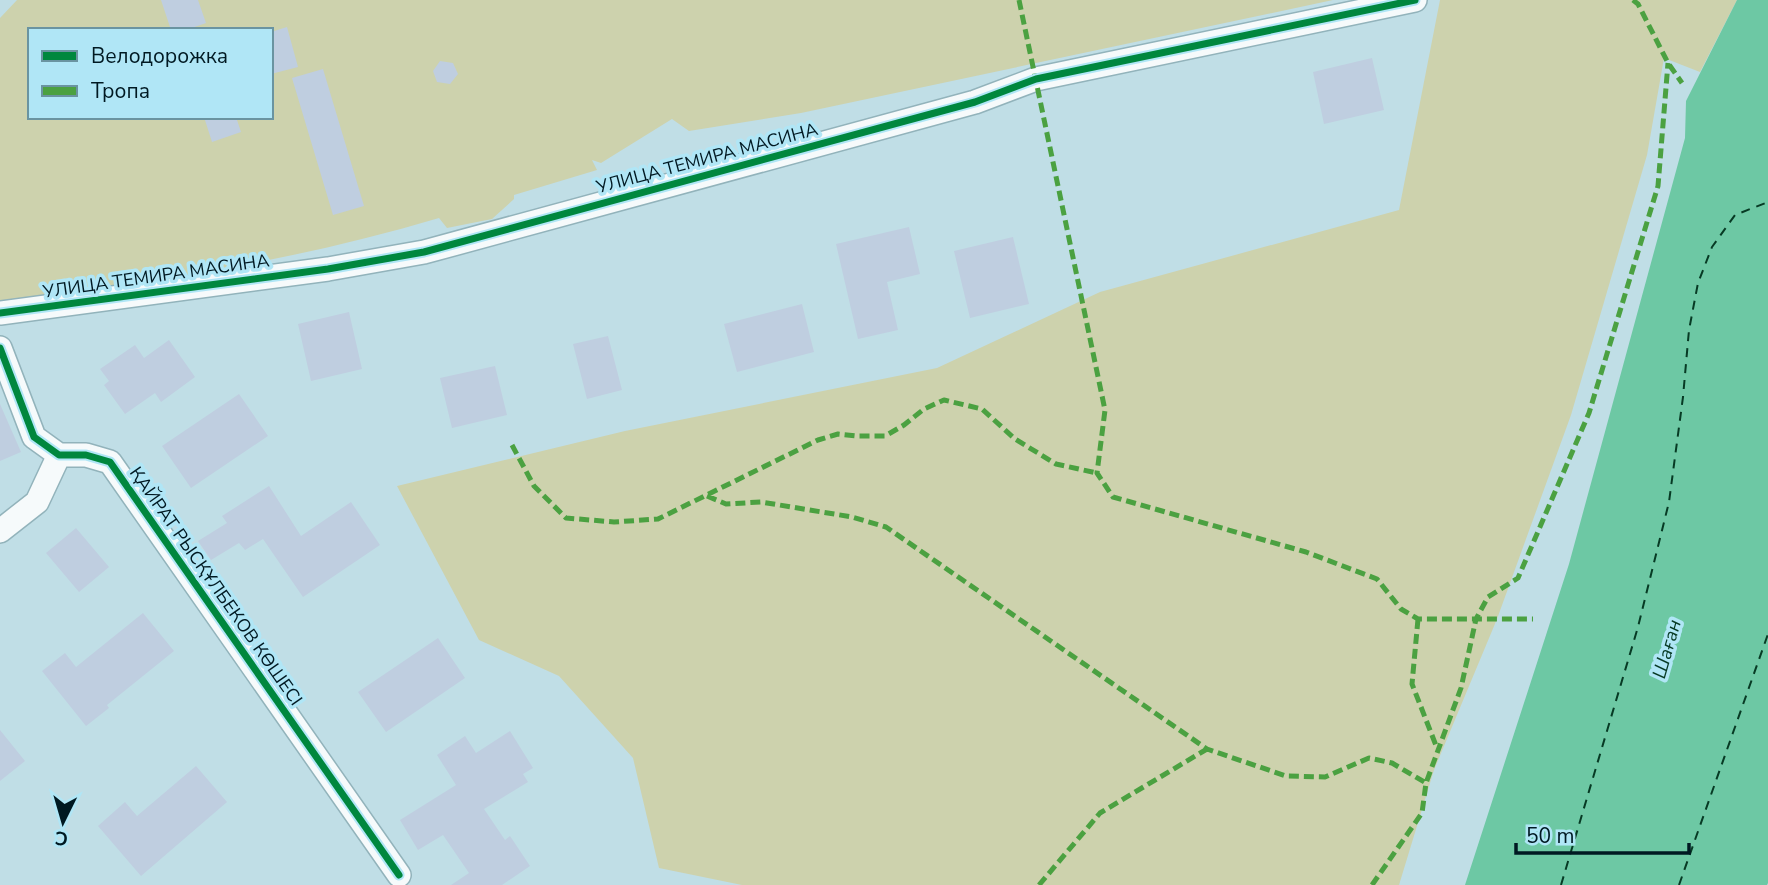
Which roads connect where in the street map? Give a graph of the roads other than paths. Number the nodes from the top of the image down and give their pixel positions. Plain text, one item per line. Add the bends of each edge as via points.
1 (1415, 0) edge
2 (0, 313) edge
3 (0, 348) edge
4 (59, 455) junction
5 (0, 531) edge
6 (399, 875) dead end

1 - 2 street, УЛИЦА ТЕМИРА МАСИНА via 1036,79 975,102 424,252 328,270
3 - 4 street via 34,437
4 - 5 street via 37,502
4 - 6 street, ҚАЙРАТ РЫСҚҰЛБЕКОВ КӨШЕСІ via 86,455 110,462

